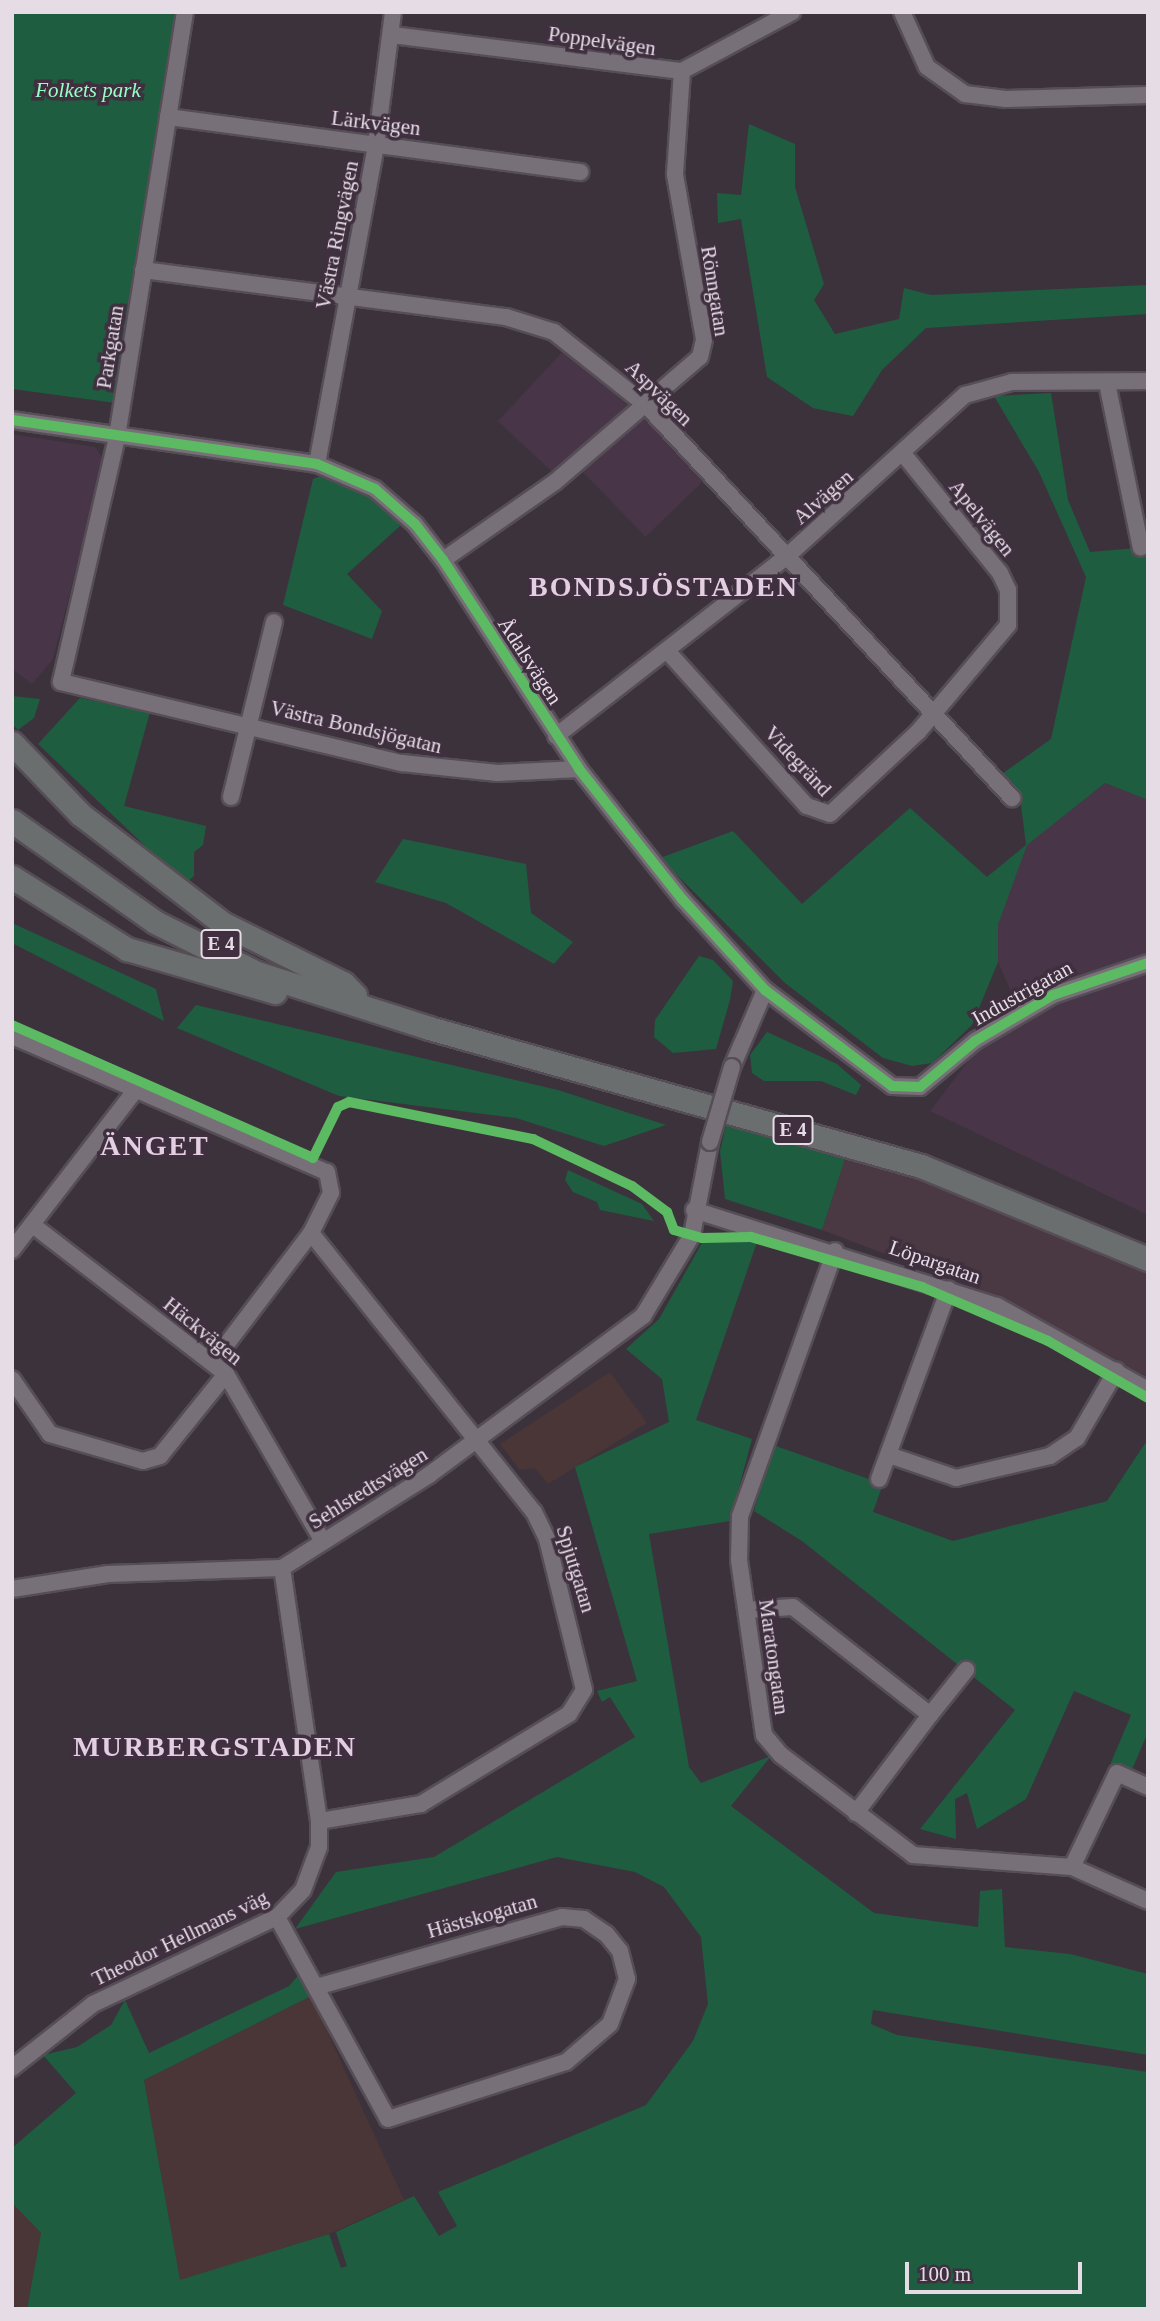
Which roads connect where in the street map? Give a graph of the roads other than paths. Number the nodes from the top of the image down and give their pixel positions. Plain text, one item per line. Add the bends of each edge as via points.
1 (185, 12) edge
2 (393, 12) edge
3 (792, 12) edge
4 (902, 12) edge
5 (392, 35) junction
6 (682, 71) junction
7 (1148, 96) edge
8 (168, 117) junction
9 (376, 145) junction
10 (580, 172) dead end
11 (143, 270) junction
12 (347, 296) junction
13 (1148, 381) edge
14 (1107, 383) junction
15 (647, 406) junction
16 (12, 420) edge
17 (117, 437) junction
18 (904, 455) junction
19 (317, 464) junction
20 (1141, 548) dead end
21 (785, 558) junction
22 (443, 560) junction
23 (274, 622) dead end
24 (669, 653) junction
25 (63, 684) joint
26 (933, 713) junction
27 (249, 724) junction
28 (556, 736) junction
29 (12, 743) edge
30 (579, 769) junction
31 (232, 797) dead end
32 (1012, 798) dead end
33 (12, 821) edge
34 (12, 877) edge
35 (93, 880) junction
36 (1148, 963) edge
37 (765, 990) junction
38 (355, 995) junction
39 (330, 996) junction
40 (12, 1036) edge
41 (928, 1082) joint
42 (137, 1088) junction
43 (694, 1210) junction
44 (34, 1226) junction
45 (311, 1233) junction
46 (1148, 1244) edge
47 (12, 1250) edge
48 (835, 1251) junction
49 (1148, 1259) edge
50 (949, 1289) junction
51 (213, 1362) junction
52 (1115, 1371) junction
53 (226, 1374) junction
54 (12, 1379) edge
55 (1148, 1390) edge
56 (480, 1440) junction
57 (889, 1455) junction
58 (879, 1479) dead end
59 (323, 1541) junction
60 (282, 1568) junction
61 (12, 1589) edge
62 (747, 1610) junction
63 (966, 1670) dead end
64 (930, 1715) junction
65 (1148, 1787) edge
66 (856, 1813) junction
67 (319, 1821) junction
68 (1072, 1867) junction
69 (1148, 1901) edge
70 (277, 1917) junction
71 (317, 1987) junction
72 (12, 2068) edge

1 - 8 street, Parkgatan
2 - 5 street, Västra Ringvägen
3 - 6 street
4 - 7 street via 927,67 965,94 1006,99
5 - 6 street, Poppelvägen
5 - 9 street, Västra Ringvägen
6 - 15 street, Rönngatan via 675,174 704,345 693,365
8 - 9 street, Lärkvägen
8 - 11 street, Parkgatan
9 - 10 street, Lärkvägen
9 - 12 street, Västra Ringvägen
11 - 12 street, Aspvägen
11 - 17 street, Parkgatan
12 - 15 street, Aspvägen via 535,325 573,344
12 - 19 street, Västra Ringvägen
13 - 14 street, Alvägen
14 - 18 street, Alvägen via 1012,382 979,389 951,405
14 - 20 street
15 - 21 street, Aspvägen
15 - 22 street, Rönngatan via 555,482
16 - 17 street, Ådalsvägen
17 - 19 street, Ådalsvägen
17 - 25 street, Parkgatan via 61,668
18 - 21 street, Alvägen
18 - 26 street, Apelvägen via 1000,573 1011,607 1002,638
19 - 22 street, Ådalsvägen via 374,489 415,524
21 - 24 street, Alvägen
21 - 26 street, Aspvägen
22 - 28 street, Ådalsvägen
23 - 27 street, Västra Bondsjögatan
24 - 26 street, Videgränd via 818,815 841,804
24 - 28 street, Alvägen
25 - 27 street, Västra Bondsjögatan
26 - 32 street, Aspvägen
27 - 30 street, Västra Bondsjögatan via 452,769
27 - 31 street, Västra Bondsjögatan
28 - 30 street, Ådalsvägen
29 - 38 highway, E 4 via 80,814 222,923 343,983
30 - 37 street, Ådalsvägen via 683,900
33 - 35 highway, E 4
34 - 39 highway, E 4 via 83,926 156,961 270,991
35 - 38 highway, E 4 via 231,949
35 - 39 highway, E 4 via 210,952
36 - 41 street, Industrigatan via 1053,995 975,1041
37 - 41 street, Ådalsvägen via 892,1086
37 - 43 street, Sehlstedtsvägen, bridge via 732,1067
38 - 46 highway, E 4 via 908,1150
39 - 49 highway, E 4 via 921,1166
40 - 42 street
42 - 44 street
42 - 45 street via 327,1172 331,1193
43 - 48 street, Löpargatan
43 - 56 street, Sehlstedtsvägen via 692,1235 634,1327
44 - 47 street
44 - 51 street, Häckvägen
45 - 51 street
45 - 56 street, Spjutgatan
48 - 50 street, Löpargatan
48 - 62 street, Maratongatan via 740,1516
50 - 52 street, Löpargatan via 1035,1324
50 - 57 street
51 - 53 street, Häckvägen
52 - 55 street, Löpargatan
52 - 57 street via 1077,1438 1050,1456 956,1478
53 - 54 street via 160,1456 143,1461 50,1434
53 - 59 street, Häckvägen
56 - 59 street, Sehlstedtsvägen
56 - 67 street, Spjutgatan via 547,1539 584,1674 579,1704 421,1804
57 - 58 street
59 - 60 street, Sehlstedtsvägen
60 - 61 street via 84,1576
60 - 67 street, Theodor Hellmans väg
62 - 64 street via 793,1607
62 - 66 street, Maratongatan via 770,1745
63 - 64 street
64 - 66 street
65 - 68 street via 1116,1773
66 - 68 street, Maratongatan via 913,1854
67 - 70 street, Theodor Hellmans väg via 313,1869
68 - 69 street, Maratongatan
70 - 71 street
70 - 72 street, Theodor Hellmans väg via 93,2004
71 - 71 street, Hästskogatan via 388,2119 534,2076 594,2042 624,1998 618,1946 591,1922 550,1918

